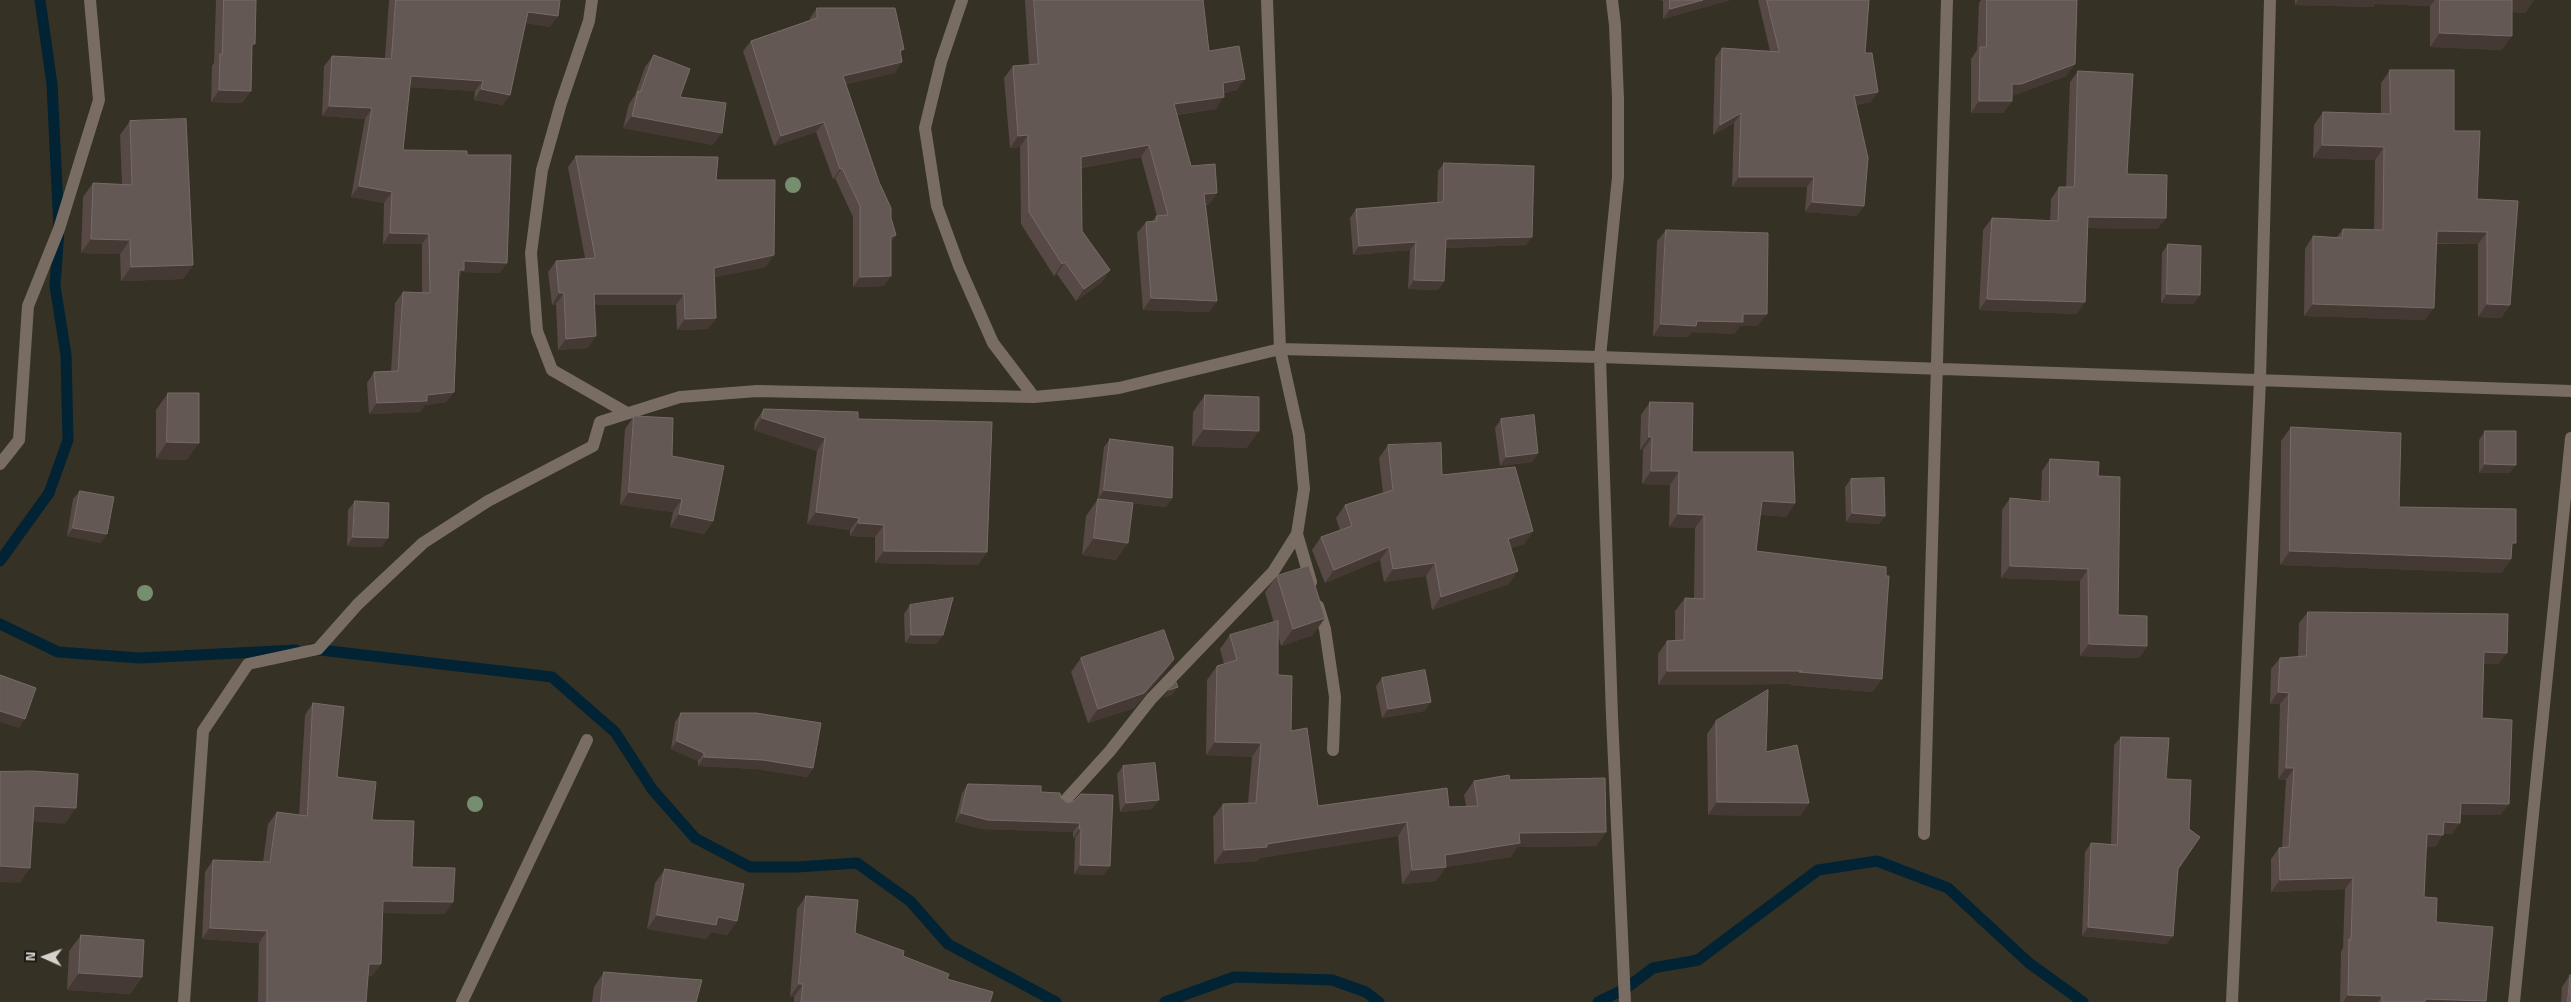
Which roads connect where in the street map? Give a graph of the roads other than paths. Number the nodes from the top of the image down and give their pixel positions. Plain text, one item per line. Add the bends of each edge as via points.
1 (90, 0) edge
2 (592, 0) edge
3 (962, 0) edge
4 (1267, 0) edge
5 (1612, 0) edge
6 (1947, 0) edge
7 (2270, 0) edge
8 (1280, 349) junction
9 (1600, 357) junction
10 (1938, 369) junction
11 (2260, 380) junction
12 (2571, 391) edge
13 (1034, 397) junction
14 (627, 414) junction
15 (2571, 438) edge
16 (0, 464) edge
17 (1297, 534) junction
18 (587, 740) dead end
19 (1332, 750) dead end
20 (1062, 804) edge
21 (1924, 834) dead end
22 (184, 1002) edge
23 (462, 1002) edge
24 (1625, 1002) edge
25 (2232, 1002) edge
26 (2514, 1002) edge

1 - 16 street via 99,100 59,229 28,306 18,440
2 - 14 street via 589,21 542,170 531,253 536,331 552,370
3 - 13 street via 941,62 925,128 937,206 993,343
4 - 8 street
5 - 9 street via 1617,71 1618,177
6 - 10 street
7 - 11 street
8 - 9 street
8 - 13 street via 1119,388
8 - 17 street via 1299,435 1304,489
9 - 10 street
9 - 24 street
10 - 11 street
10 - 21 street
11 - 12 street
11 - 25 street
13 - 14 street via 757,391 680,397
14 - 22 street via 600,422 593,446 488,501 424,542 358,604 318,649 248,664 203,731
15 - 26 street
17 - 19 street via 1325,629 1335,697
17 - 20 street via 1273,572 1150,699 1110,752
18 - 23 street

